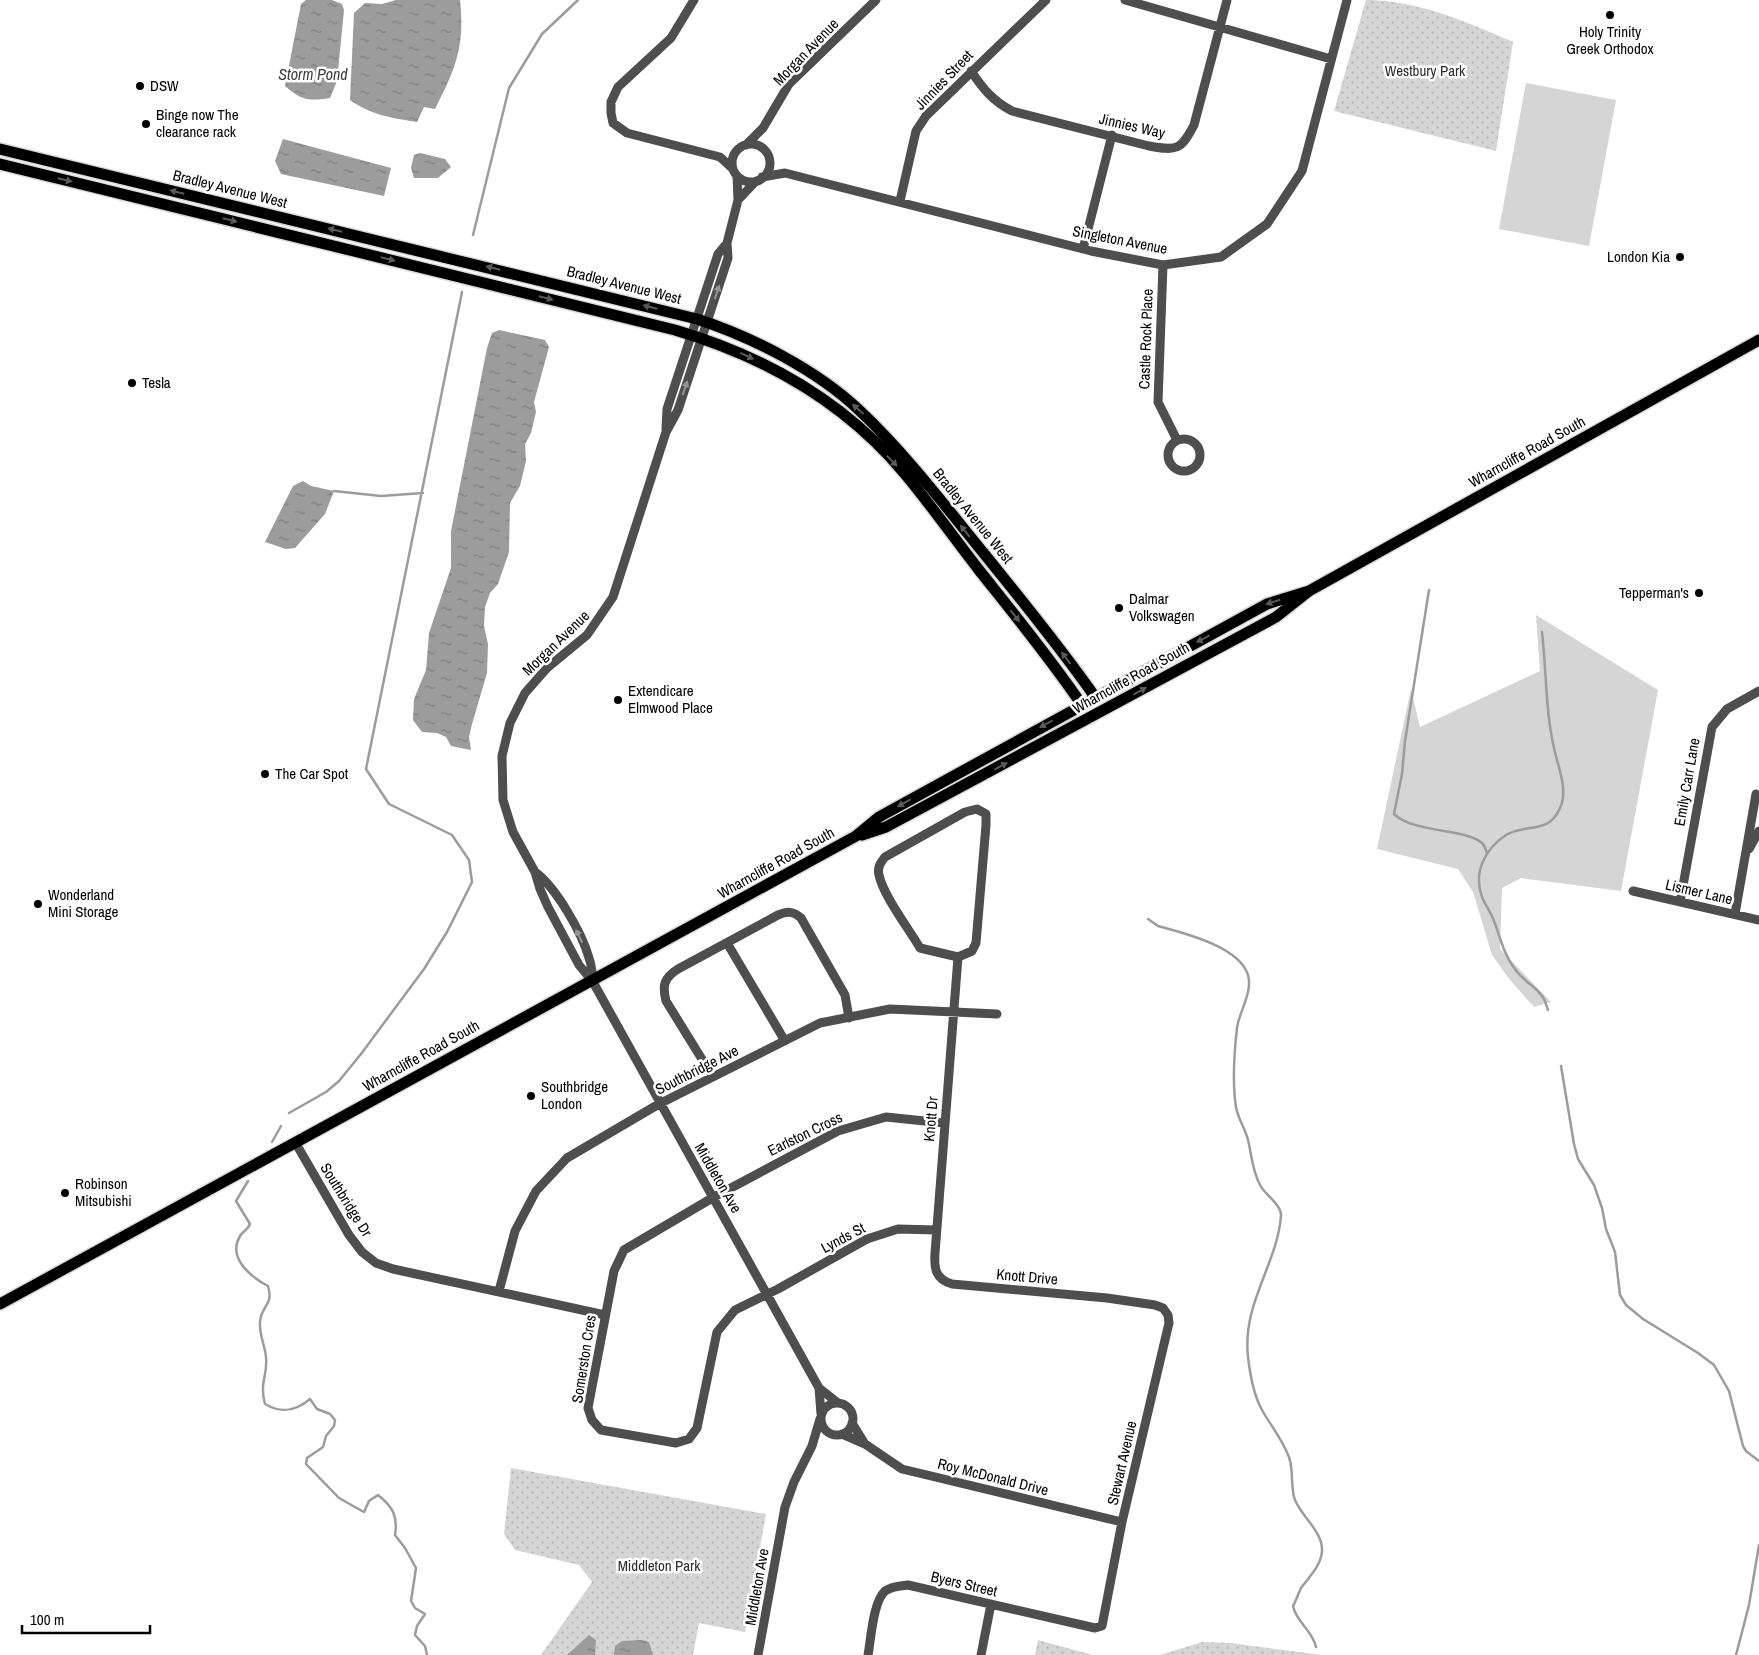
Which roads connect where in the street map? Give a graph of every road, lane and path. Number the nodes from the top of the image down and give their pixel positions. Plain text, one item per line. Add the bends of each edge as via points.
1 (694, 0) edge
2 (876, 0) edge
3 (1046, 0) edge
4 (1125, 0) edge
5 (1227, 0) edge
6 (1347, 0) edge
7 (1220, 27) junction
8 (1332, 58) junction
9 (971, 71) junction
10 (763, 128) junction
11 (1112, 135) junction
12 (746, 145) junction
13 (0, 150) edge
14 (737, 150) junction
15 (767, 154) junction
16 (720, 157) junction
17 (0, 164) edge
18 (735, 172) junction
19 (785, 173) junction
20 (759, 179) junction
21 (738, 200) junction
22 (900, 201) junction
23 (1084, 249) junction
24 (1162, 265) junction
25 (702, 321) junction
26 (697, 337) junction
27 (1759, 340) edge
28 (1177, 440) dead end
29 (1309, 591) junction
30 (1759, 692) edge
31 (1095, 698) junction
32 (1082, 704) junction
33 (1756, 794) dead end
34 (1759, 831) edge
35 (856, 836) junction
36 (1745, 856) junction
37 (535, 872) junction
38 (1633, 891) dead end
39 (1680, 902) junction
40 (1734, 914) junction
41 (1759, 920) edge
42 (727, 943) junction
43 (958, 957) junction
44 (593, 982) junction
45 (954, 1011) junction
46 (998, 1014) dead end
47 (848, 1018) junction
48 (785, 1041) junction
49 (713, 1077) junction
50 (659, 1104) junction
51 (944, 1123) junction
52 (295, 1142) junction
53 (714, 1197) junction
54 (936, 1230) junction
55 (498, 1292) junction
56 (768, 1294) junction
57 (0, 1304) edge
58 (1163, 1308) joint
59 (605, 1316) junction
60 (819, 1388) junction
61 (838, 1403) junction
62 (821, 1416) junction
63 (852, 1423) junction
64 (832, 1434) junction
65 (842, 1434) junction
66 (813, 1440) junction
67 (864, 1444) junction
68 (1122, 1522) junction
69 (991, 1604) junction
70 (1102, 1626) joint
71 (758, 1655) edge
72 (868, 1655) edge
73 (982, 1655) edge

1 - 16 street via 671,38 618,87 611,102 611,113 613,122 627,133
2 - 10 street, Morgan Avenue via 789,84
3 - 9 street, Jinnies Street
4 - 7 street
5 - 7 street, Jinnies Way
6 - 8 street, Singleton Avenue
7 - 8 street
7 - 11 street, Jinnies Way via 1194,125 1185,143 1164,149
8 - 24 street, Singleton Avenue via 1302,171 1267,224 1221,257
9 - 11 street, Jinnies Way via 998,104 1012,111
9 - 22 street, Jinnies Street via 926,116 916,131
10 - 12 street, Morgan Avenue
10 - 15 street
11 - 23 street
12 - 14 street
12 - 15 street via 757,145
25 -> 13 main road, Bradley Avenue West
14 - 16 street
14 - 18 street via 733,157
15 - 19 street
15 - 20 street via 768,170
16 - 18 street
17 -> 26 main road, Bradley Avenue West
18 - 20 street via 746,181
18 - 21 street, Morgan Avenue
19 - 20 street, Singleton Avenue
19 - 22 street, Singleton Avenue
20 - 21 street, Morgan Avenue
21 - 25 street, Morgan Avenue via 727,243 728,258
22 - 23 street, Singleton Avenue
23 - 24 street, Singleton Avenue
24 - 28 street, Castle Rock Place via 1158,402
25 - 26 street, Morgan Avenue
31 -> 25 main road, Bradley Avenue West via 1047,632 917,470 858,408 816,377 778,355
26 -> 32 main road, Bradley Avenue West via 771,367 814,393 859,427 904,473
26 - 37 street, Morgan Avenue via 667,409 666,432 620,580 609,605 588,635 532,684 507,734 501,767 504,800 513,832
27 - 29 main road, Wharncliffe Road South
29 -> 31 main road, Wharncliffe Road South via 1267,604
35 -> 29 main road, Wharncliffe Road South via 886,827 1097,714 1276,617
30 - 39 street, Emily Carr Lane via 1727,709 1712,727
31 - 32 main road, Wharncliffe Road South
32 -> 35 main road, Wharncliffe Road South via 879,817
33 - 36 street
34 - 36 street
35 - 44 main road, Wharncliffe Road South
36 - 40 street
37 - 44 street, Morgan Avenue via 548,907 579,965
44 -> 37 street, Morgan Avenue via 589,958 569,917 547,880
38 - 39 street, Lismer Lane
39 - 40 street, Lismer Lane
40 - 41 street, Lismer Lane
42 - 47 street via 778,915 788,911 795,913 802,918 845,995
42 - 48 street
42 - 49 street via 669,975 663,989 666,1000
43 - 43 street via 972,951 976,943 986,825 986,814 977,809 965,812 885,857 879,865 878,874 920,948
43 - 45 street, Knott Dr
44 - 50 street, Middleton Ave
44 - 52 main road, Wharncliffe Road South
45 - 46 street, Southbridge Ave
45 - 47 street, Southbridge Ave via 890,1009
45 - 51 street, Knott Dr
47 - 48 street, Southbridge Ave via 820,1023
48 - 49 street, Southbridge Ave
49 - 50 street, Southbridge Ave
50 - 53 street, Middleton Ave
50 - 55 street, Southbridge Ave via 567,1158 536,1191 515,1231
51 - 53 street, Earlston Cross via 886,1117 838,1131
51 - 54 street, Knott Dr
52 - 55 street, Southbridge Dr via 362,1252 394,1269
52 - 57 main road, Wharncliffe Road South
53 - 56 street, Middleton Ave
53 - 59 street, Somerston Cres via 624,1250 614,1271
54 - 56 street, Lynds St via 898,1229 867,1239
54 - 58 street, Knott Drive via 934,1268 944,1282 1107,1298
55 - 59 street, Southbridge Dr
56 - 59 street, Somerston Cres via 735,1310 717,1332 697,1428 689,1439 676,1443 601,1430 592,1420 588,1408
56 - 60 street, Middleton Ave
58 - 68 street, Stewart Avenue via 1168,1315 1168,1323
60 - 61 street
60 - 62 street
61 - 62 street via 831,1404
61 - 63 street via 848,1407
62 - 64 street via 823,1428
62 - 66 street, Middleton Ave
63 - 65 street
63 - 67 street
64 - 65 street
64 - 66 street
65 - 67 street, Roy McDonald Drive
66 - 71 street, Middleton Ave via 785,1507
67 - 68 street, Roy McDonald Drive via 902,1469
68 - 70 street, Stewart Avenue
69 - 70 street, Byers Street via 1095,1628
69 - 72 street, Byers Street via 908,1585 893,1586 884,1592 877,1606
69 - 73 street

